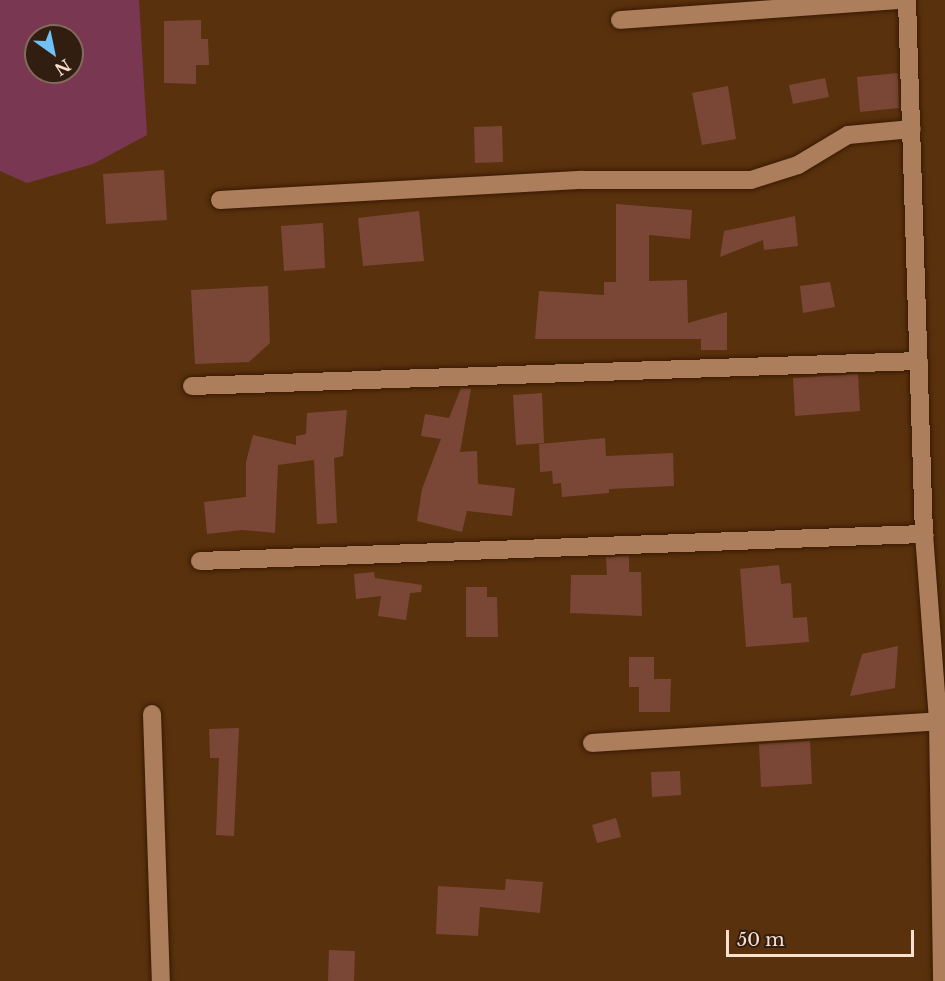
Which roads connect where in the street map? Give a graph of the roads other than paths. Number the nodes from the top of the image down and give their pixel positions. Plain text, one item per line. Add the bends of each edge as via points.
1 (896, 0) edge
2 (907, 0) edge
3 (620, 20) dead end
4 (912, 129) junction
5 (220, 200) dead end
6 (919, 361) junction
7 (192, 386) dead end
8 (924, 534) junction
9 (200, 561) dead end
10 (152, 714) dead end
11 (938, 721) junction
12 (591, 743) dead end
13 (161, 981) edge
14 (942, 981) edge

1 - 3 street
2 - 4 street
4 - 5 street via 848,135 798,165 751,180 582,180
4 - 6 street
6 - 7 street
6 - 8 street
8 - 9 street
8 - 11 street
10 - 13 street
11 - 12 street
11 - 14 street

